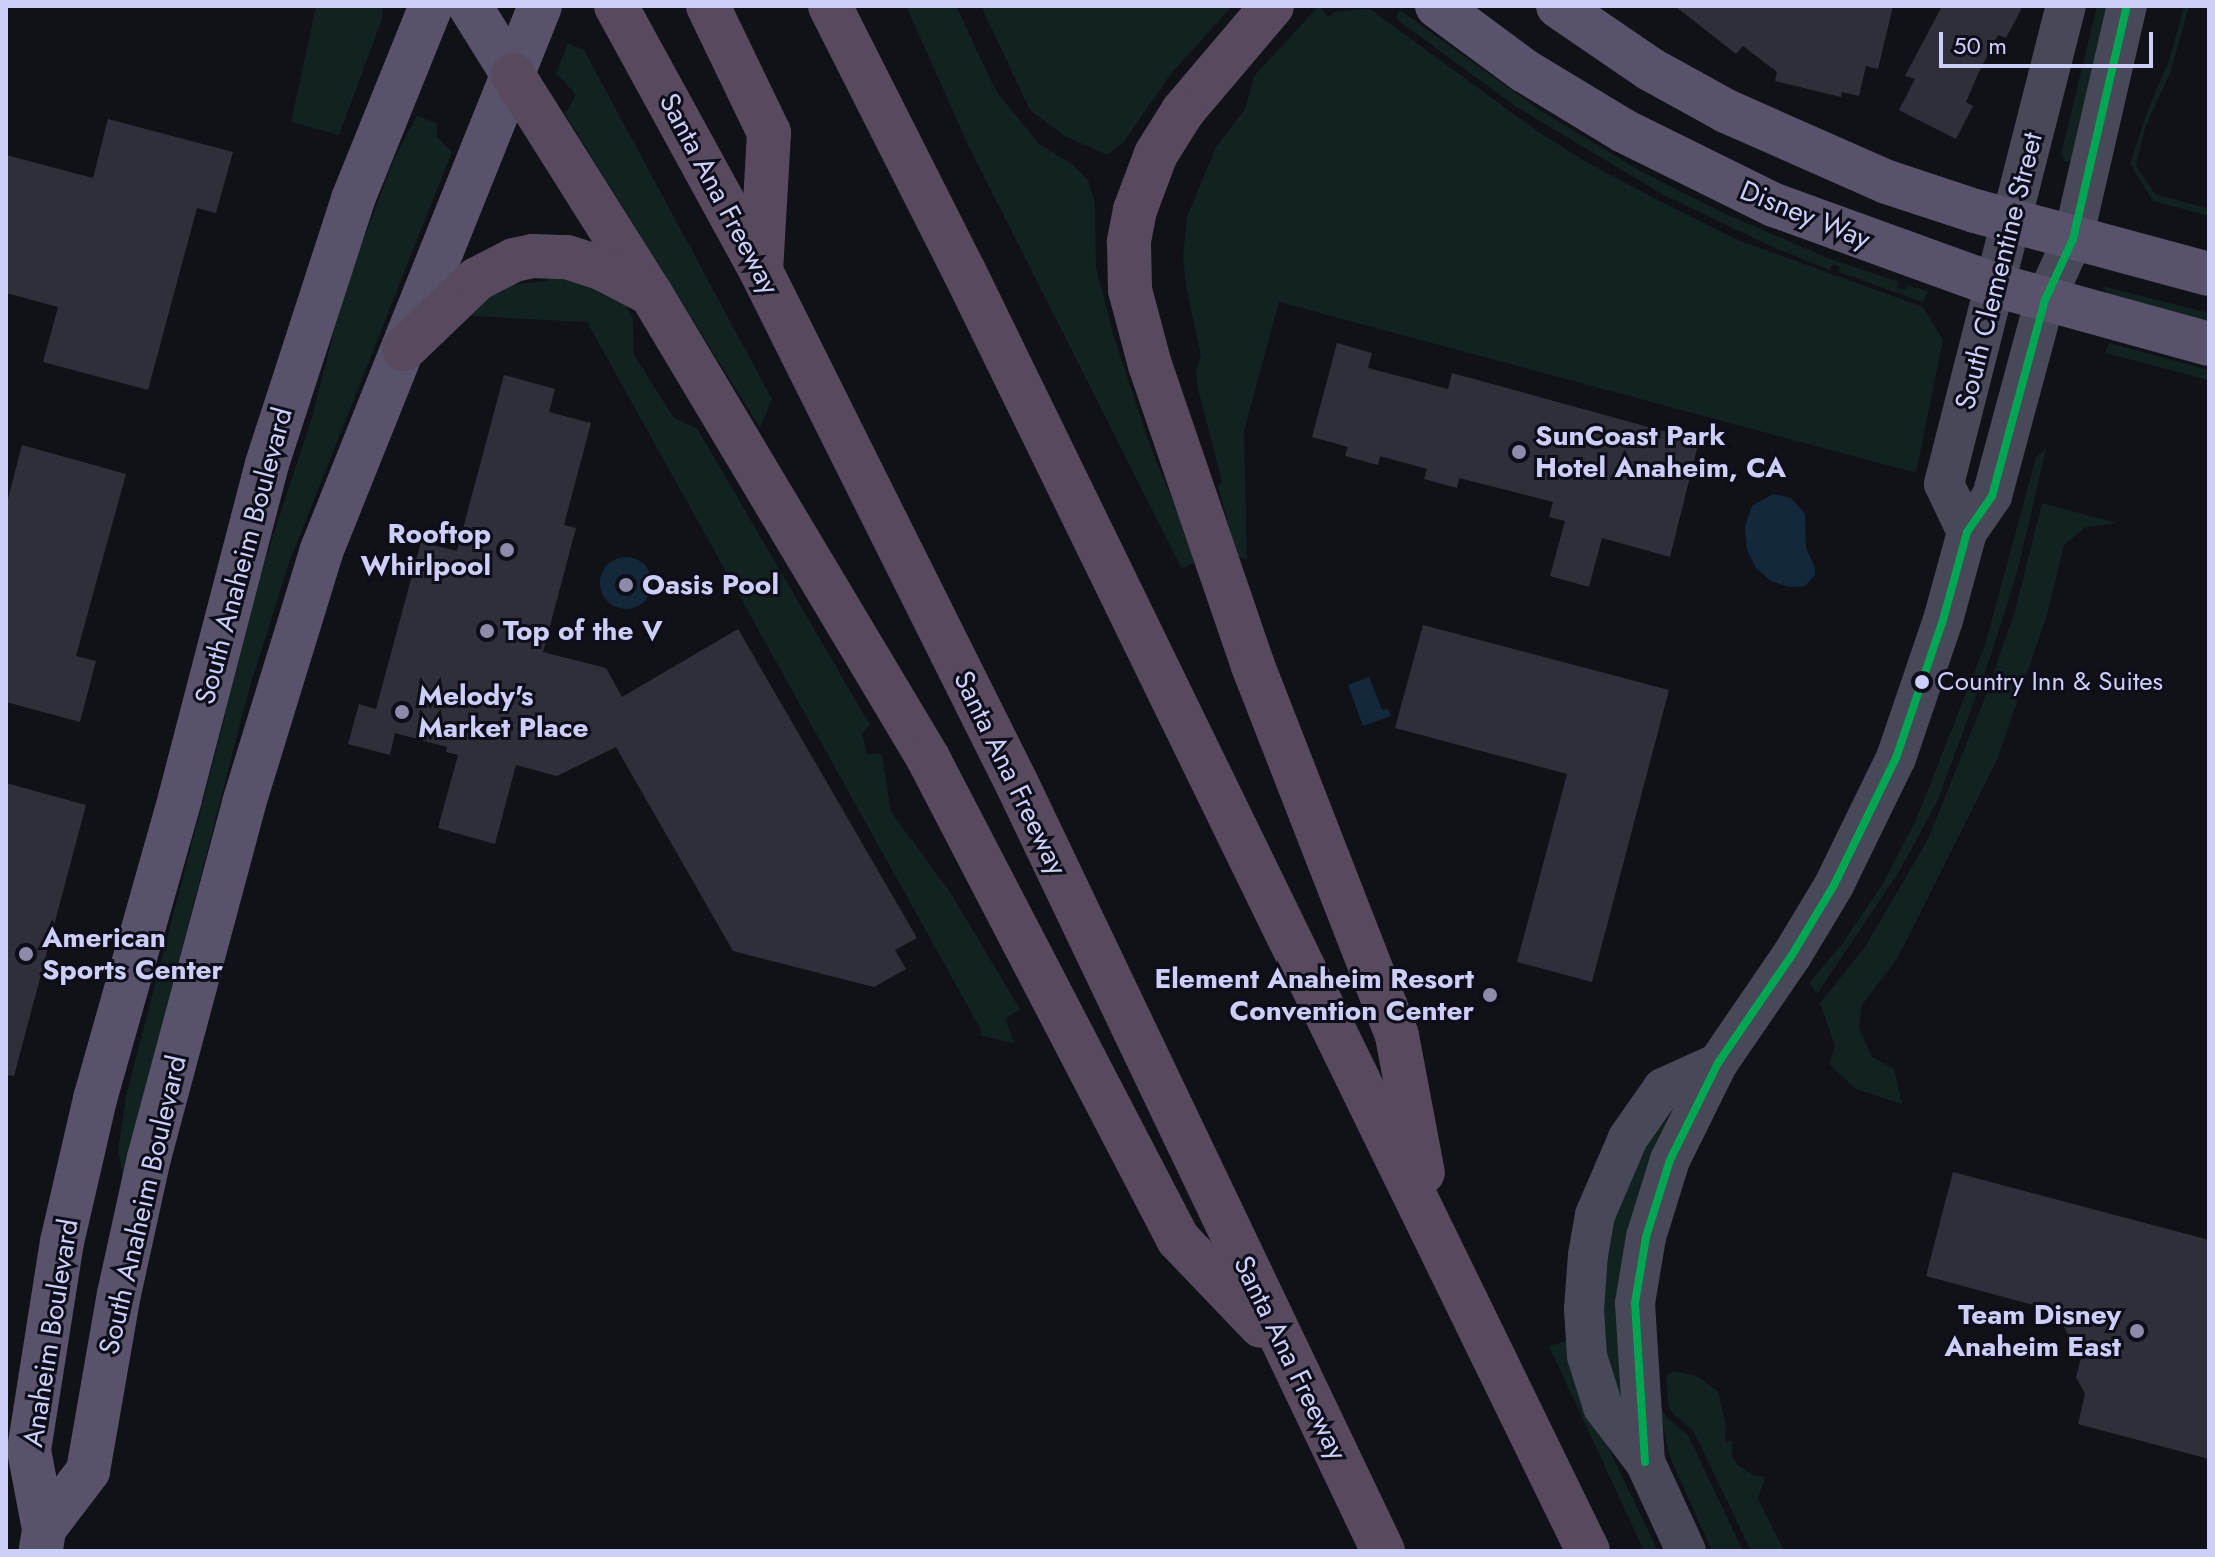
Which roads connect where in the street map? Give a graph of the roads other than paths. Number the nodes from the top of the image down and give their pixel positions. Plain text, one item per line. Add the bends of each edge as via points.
1 (431, 6) edge
2 (470, 6) edge
3 (540, 6) edge
4 (616, 6) edge
5 (708, 6) edge
6 (830, 6) edge
7 (1272, 6) edge
8 (1437, 6) edge
9 (1558, 6) edge
10 (2066, 6) edge
11 (2127, 6) edge
12 (513, 75) junction
13 (2012, 222) junction
14 (2073, 239) junction
15 (761, 271) junction
16 (2209, 274) edge
17 (1995, 285) junction
18 (651, 294) junction
19 (2045, 300) junction
20 (2209, 344) edge
21 (404, 349) junction
22 (1967, 532) junction
23 (1718, 1063) junction
24 (91, 1117) joint
25 (1433, 1229) junction
26 (1288, 1354) junction
27 (1645, 1462) junction
28 (30, 1533) edge
29 (1383, 1551) edge
30 (1588, 1551) edge
31 (1686, 1551) edge

1 - 24 main road, South Anaheim Boulevard via 353,199 280,420
2 - 12 main road
3 - 12 main road
4 - 15 highway, Santa Ana Freeway
5 - 15 highway via 769,133
6 - 25 highway
7 - 25 highway via 1183,111 1156,154 1135,210 1130,290 1154,379 1248,652 1397,1036
8 - 17 main road, Disney Way via 1525,71 1702,173 1787,210
9 - 13 main road via 1650,69 1767,132 1887,182
10 - 13 street, South Clementine Street
11 - 14 street, South Clementine Street
12 - 18 highway
12 - 21 main road
13 - 14 main road
13 - 17 street, South Clementine Street
14 - 16 main road
14 - 19 street, South Clementine Street
15 - 26 highway, Santa Ana Freeway via 1017,784
17 - 19 main road, Disney Way
17 - 22 street, South Clementine Street via 1944,484
18 - 21 highway via 567,257 514,260 477,279
18 - 26 highway via 928,758 1178,1239
19 - 20 main road, Disney Way
19 - 22 street, South Clementine Street via 1992,496
21 - 28 main road, South Anaheim Boulevard via 321,552 244,803 136,1208 88,1471
22 - 23 street, South Clementine Street via 1916,702 1865,825 1792,955
23 - 27 street, South Clementine Street via 1670,1160 1646,1237 1635,1303
23 - 27 street via 1663,1088 1628,1138 1595,1215 1584,1309 1587,1356 1603,1407
24 - 28 main road, Anaheim Boulevard via 62,1242 29,1450
25 - 30 highway
26 - 29 highway, Santa Ana Freeway
27 - 31 street

